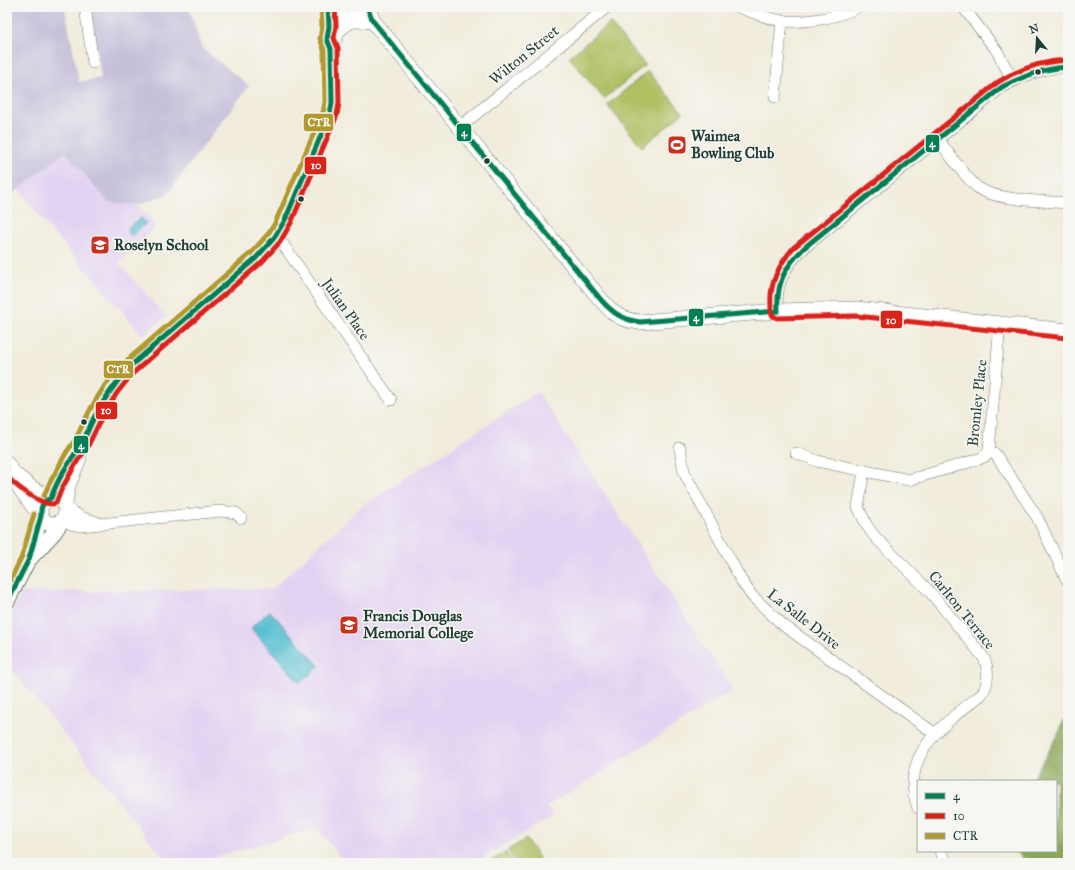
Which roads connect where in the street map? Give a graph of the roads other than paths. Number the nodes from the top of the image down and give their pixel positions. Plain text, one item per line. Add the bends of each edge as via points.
1 (85, 7) edge
2 (328, 7) edge
3 (331, 7) edge
4 (340, 7) edge
5 (348, 7) edge
6 (367, 7) edge
7 (607, 7) edge
8 (738, 7) edge
9 (858, 7) edge
10 (963, 7) edge
11 (373, 21) junction
12 (782, 21) junction
13 (337, 32) junction
14 (331, 49) junction
15 (93, 63) dead end
16 (1068, 67) edge
17 (1012, 81) junction
18 (775, 97) dead end
19 (460, 127) junction
20 (938, 139) junction
21 (1068, 203) edge
22 (274, 238) junction
23 (778, 311) junction
24 (1000, 324) junction
25 (1068, 331) edge
26 (391, 400) dead end
27 (82, 444) junction
28 (680, 448) dead end
29 (989, 450) junction
30 (796, 453) dead end
31 (11, 469) edge
32 (864, 471) junction
33 (51, 498) junction
34 (64, 513) junction
35 (41, 515) junction
36 (241, 518) dead end
37 (29, 560) junction
38 (1068, 582) edge
39 (7, 602) edge
40 (934, 733) junction
41 (917, 805) edge
42 (941, 852) edge
43 (947, 863) edge

1 - 15 street
2 - 14 main road via 327,39
3 - 4 main road
4 - 13 main road
5 - 11 main road via 356,8
6 - 11 main road
7 - 19 street, Wilton Street
8 - 12 street
9 - 12 street via 818,19
10 - 17 street via 998,50
11 - 13 main road via 350,20
11 - 19 main road
12 - 18 street
13 - 14 main road
14 - 22 main road via 330,114 285,220
16 - 17 street via 1044,70
17 - 20 street
19 - 23 main road via 614,314 640,322
20 - 21 street via 969,179 988,193
20 - 23 street via 794,257 782,276 777,299
22 - 26 street, Julian Place via 282,243
22 - 27 main road via 256,258 127,370 96,412
23 - 24 main road via 856,309
24 - 25 main road
24 - 29 street, Bromley Place
27 - 33 main road via 54,487
27 - 34 main road via 79,459 67,488
28 - 40 street, La Salle Drive via 684,472 752,596 783,625
29 - 32 street, Bromley Place via 986,456 979,459 910,480
29 - 38 street via 996,455 1037,517
30 - 32 street, Bromley Place via 817,461
31 - 33 main road via 33,489
31 - 35 main road via 20,488
32 - 40 street, Carlton Terrace via 858,507 867,526 931,593 984,658 987,666 985,690
33 - 34 main road via 59,499
33 - 35 main road via 43,502
34 - 35 main road via 51,523
34 - 36 street via 101,523 220,511 236,513
34 - 37 street via 54,533
35 - 37 street
37 - 39 street
40 - 41 street, Carlton Terrace via 923,749 914,778 913,793
42 - 43 street

